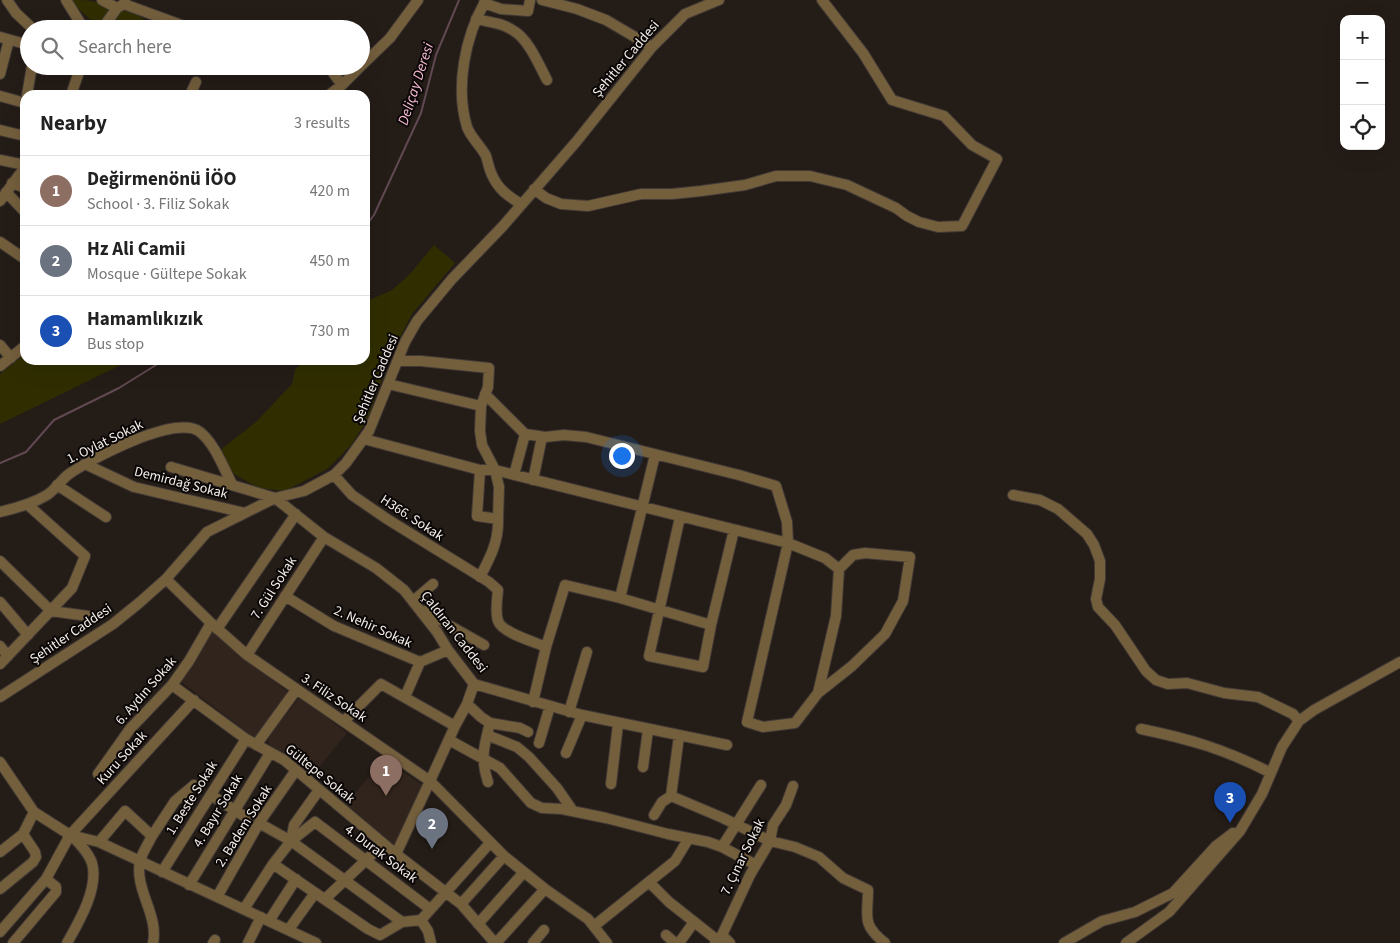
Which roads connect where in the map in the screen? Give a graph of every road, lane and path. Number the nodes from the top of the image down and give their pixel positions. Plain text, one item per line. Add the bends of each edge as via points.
1 (7, 0) edge
2 (66, 0) edge
3 (102, 0) edge
4 (418, 0) edge
5 (530, 0) edge
6 (542, 0) edge
7 (719, 0) edge
8 (822, 0) edge
9 (485, 2) edge
10 (122, 4) edge
11 (476, 19) junction
12 (23, 20) edge
13 (78, 20) edge
14 (109, 20) edge
15 (167, 20) edge
16 (4, 38) edge
17 (20, 42) edge
18 (652, 47) junction
19 (370, 57) edge
20 (0, 74) edge
21 (30, 75) edge
22 (79, 75) edge
23 (335, 75) edge
24 (352, 75) edge
25 (547, 80) dead end
26 (196, 82) dead end
27 (342, 85) junction
28 (28, 90) edge
29 (73, 90) edge
30 (192, 90) edge
31 (336, 90) edge
32 (0, 96) edge
33 (20, 102) edge
34 (0, 130) edge
35 (20, 135) edge
36 (0, 160) edge
37 (20, 165) edge
38 (20, 173) edge
39 (20, 189) edge
40 (534, 189) junction
41 (4, 194) edge
42 (521, 204) junction
43 (20, 208) edge
44 (0, 242) edge
45 (20, 256) edge
46 (0, 345) edge
47 (20, 350) edge
48 (11, 358) junction
49 (398, 361) junction
50 (0, 366) edge
51 (388, 384) junction
52 (485, 394) junction
53 (481, 406) junction
54 (525, 434) junction
55 (542, 437) junction
56 (364, 439) junction
57 (655, 455) junction
58 (85, 464) junction
59 (171, 467) dead end
60 (480, 470) junction
61 (495, 470) junction
62 (334, 474) junction
63 (514, 475) junction
64 (533, 480) junction
65 (232, 484) junction
66 (57, 485) junction
67 (1013, 495) dead end
68 (275, 498) junction
69 (28, 505) junction
70 (643, 507) junction
71 (0, 512) edge
72 (244, 513) junction
73 (296, 514) junction
74 (680, 516) junction
75 (106, 517) dead end
76 (498, 519) junction
77 (734, 530) junction
78 (324, 537) junction
79 (788, 543) junction
80 (0, 561) edge
81 (839, 569) junction
82 (480, 577) junction
83 (166, 579) junction
84 (433, 584) dead end
85 (285, 596) junction
86 (620, 598) junction
87 (0, 602) edge
88 (416, 605) junction
89 (659, 610) junction
90 (51, 611) junction
91 (88, 616) dead end
92 (712, 625) junction
93 (214, 626) junction
94 (28, 635) junction
95 (484, 645) dead end
96 (0, 646) edge
97 (546, 647) junction
98 (448, 650) junction
99 (587, 652) dead end
100 (248, 655) junction
101 (8, 656) junction
102 (420, 662) junction
103 (1400, 662) edge
104 (0, 664) edge
105 (474, 684) junction
106 (172, 685) junction
107 (296, 690) junction
108 (818, 693) junction
109 (405, 697) junction
110 (0, 698) edge
111 (194, 700) junction
112 (534, 702) junction
113 (467, 704) junction
114 (550, 706) junction
115 (569, 712) junction
116 (582, 716) junction
117 (344, 721) junction
118 (1299, 721) junction
119 (490, 723) junction
120 (618, 724) junction
121 (455, 726) junction
122 (1141, 729) dead end
123 (648, 730) junction
124 (528, 732) dead end
125 (487, 736) junction
126 (679, 736) junction
127 (246, 739) junction
128 (449, 740) junction
129 (539, 743) dead end
130 (256, 745) junction
131 (727, 745) dead end
132 (270, 753) junction
133 (566, 753) dead end
134 (484, 758) junction
135 (0, 762) edge
136 (643, 768) dead end
137 (296, 770) junction
138 (1271, 773) junction
139 (98, 774) dead end
140 (430, 781) junction
141 (488, 782) dead end
142 (611, 784) dead end
143 (194, 785) dead end
144 (761, 785) dead end
145 (793, 786) dead end
146 (319, 790) junction
147 (211, 795) junction
148 (671, 796) junction
149 (235, 810) junction
150 (573, 811) junction
151 (34, 812) junction
152 (654, 815) dead end
153 (248, 818) dead end
154 (260, 823) junction
155 (736, 824) junction
156 (1244, 824) junction
157 (23, 834) junction
158 (70, 835) junction
159 (152, 836) junction
160 (689, 838) junction
161 (770, 840) junction
162 (292, 841) junction
163 (100, 842) junction
164 (490, 843) junction
165 (383, 844) junction
166 (722, 847) junction
167 (0, 852) edge
168 (396, 854) junction
169 (504, 856) junction
170 (140, 861) junction
171 (366, 861) junction
172 (273, 864) junction
173 (756, 865) junction
174 (162, 872) junction
175 (524, 872) junction
176 (46, 878) junction
177 (296, 879) junction
178 (345, 881) junction
179 (649, 882) junction
180 (190, 884) junction
181 (0, 889) edge
182 (545, 889) junction
183 (315, 893) junction
184 (446, 893) junction
185 (217, 897) junction
186 (324, 899) junction
187 (461, 904) junction
188 (244, 909) junction
189 (430, 909) junction
190 (265, 919) junction
191 (421, 920) junction
192 (402, 922) junction
193 (694, 922) junction
194 (478, 924) junction
195 (289, 929) junction
196 (544, 930) dead end
197 (0, 932) edge
198 (666, 936) dead end
199 (599, 937) edge
200 (379, 939) edge
201 (718, 939) edge
202 (13, 943) edge
203 (67, 943) edge
204 (153, 943) edge
205 (248, 943) edge
206 (316, 943) edge
207 (431, 943) edge
208 (496, 943) edge
209 (532, 943) edge
210 (677, 943) edge
211 (730, 943) edge
212 (885, 943) edge
213 (1064, 943) edge
214 (1126, 943) edge

1 - 12 street
2 - 13 street
3 - 10 street
4 - 19 street via 390,38
5 - 9 street via 528,11 501,9
6 - 18 street via 606,20
7 - 18 street, Şehitler Caddesi via 685,14
8 - 40 street via 863,53 892,100 944,116 972,146 997,159 962,226 938,227 919,222 848,185 810,176 776,176 701,191 642,194 588,206 561,204
9 - 11 street
10 - 14 street
10 - 15 street
11 - 25 street via 516,32 532,52
11 - 42 street via 463,67 466,122 496,182 506,195
16 - 17 street
16 - 20 street
18 - 40 street, Şehitler Caddesi
21 - 28 street
22 - 29 street
23 - 27 street
24 - 27 street
26 - 30 street
27 - 31 street
32 - 33 street
34 - 35 street
36 - 37 street
38 - 41 street
39 - 41 street
40 - 42 street, Şehitler Caddesi
41 - 43 street
42 - 49 street, Şehitler Caddesi via 417,321
44 - 45 street
46 - 48 street
47 - 48 street
48 - 50 street
49 - 51 street, Şehitler Caddesi
49 - 52 street via 489,368
51 - 53 street
51 - 56 street, Şehitler Caddesi
52 - 53 street
52 - 54 street
53 - 61 street via 482,446
54 - 55 street
54 - 63 street
55 - 57 street via 564,434 586,437
55 - 64 street
56 - 60 street
56 - 62 street, Şehitler Caddesi
57 - 70 street
57 - 79 street via 776,486 787,522
58 - 65 street, 1. Oylat Sokak via 137,438 175,428 191,428 206,439
58 - 66 street, 1. Oylat Sokak
58 - 72 street, Demirdağ Sokak via 134,487
59 - 65 street
60 - 61 street
60 - 76 street via 477,516
61 - 63 street
61 - 76 street via 499,487
62 - 68 street, Şehitler Caddesi via 304,491
62 - 82 street, H366. Sokak via 359,500
63 - 64 street
64 - 70 street
65 - 68 street
66 - 69 street, 1. Oylat Sokak via 49,494
66 - 75 street
67 - 118 street via 1040,500 1058,509 1087,534 1100,561 1098,607 1156,680 1258,698 1293,714
68 - 72 street, Şehitler Caddesi
68 - 73 street, Çaldıran Caddesi
69 - 71 street, 1. Oylat Sokak
69 - 90 street via 85,556 72,588
70 - 74 street
70 - 86 street
72 - 83 street, Şehitler Caddesi via 207,532
73 - 78 street, Çaldıran Caddesi
73 - 93 street, 6. Aydın Sokak
74 - 77 street
74 - 89 street
76 - 82 street via 496,542
77 - 79 street
77 - 92 street
78 - 85 street, 7. Gül Sokak
78 - 88 street, Çaldıran Caddesi via 376,568 404,590
79 - 81 street via 825,558
79 - 108 street via 747,722 763,727 795,723
80 - 90 street
81 - 108 street via 836,616
81 - 108 street via 852,555 910,557 902,601 885,634
82 - 97 street, H366. Sokak via 498,590 498,622 505,630
83 - 93 street, 3. Filiz Sokak
83 - 110 street, Şehitler Caddesi via 113,624
84 - 88 street
85 - 100 street, 7. Gül Sokak
85 - 102 street, 2. Nehir Sokak via 334,626
86 - 89 street
86 - 97 street via 566,585
87 - 94 street
88 - 95 street
88 - 98 street, Çaldıran Caddesi
89 - 92 street
89 - 92 street via 649,656 703,667
90 - 91 street
90 - 94 street
93 - 100 street, 3. Filiz Sokak
93 - 106 street, 6. Aydın Sokak
94 - 101 street
96 - 101 street
97 - 112 street
98 - 102 street
98 - 105 street, Çaldıran Caddesi
99 - 115 street
100 - 107 street, 3. Filiz Sokak
101 - 104 street
102 - 109 street, 2. Nehir Sokak
103 - 118 street
105 - 112 street, Çaldıran Caddesi
105 - 113 street
106 - 111 street, Gültepe Sokak
106 - 139 street, 6. Aydın Sokak via 130,729
107 - 117 street, 3. Filiz Sokak
107 - 130 street
109 - 117 street via 381,684
109 - 121 street
111 - 127 street, Gültepe Sokak
111 - 158 street, Kuru Sokak
112 - 114 street, Çaldıran Caddesi
113 - 119 street
113 - 121 street
114 - 115 street, Çaldıran Caddesi
114 - 129 street
115 - 116 street, Çaldıran Caddesi
116 - 120 street, Çaldıran Caddesi
116 - 133 street
117 - 140 street, 3. Filiz Sokak
118 - 138 street via 1282,747
119 - 124 street
119 - 125 street
120 - 123 street, Çaldıran Caddesi
120 - 142 street
121 - 128 street
122 - 138 street via 1216,747
123 - 126 street, Çaldıran Caddesi
123 - 136 street
125 - 134 street
125 - 150 street via 517,747 529,757
126 - 131 street, Çaldıran Caddesi
126 - 148 street
127 - 130 street, Gültepe Sokak
127 - 147 street, 1. Beste Sokak
128 - 134 street
128 - 140 street
130 - 132 street, Gültepe Sokak
132 - 137 street, Gültepe Sokak
132 - 149 street, 4. Bayır Sokak
134 - 141 street via 483,768
134 - 150 street via 500,768 531,803 542,808
135 - 151 street
137 - 146 street, Gültepe Sokak
137 - 154 street, 2. Badem Sokak
138 - 156 street
140 - 164 street, 3. Filiz Sokak
140 - 168 street
143 - 159 street via 175,801
144 - 155 street
145 - 161 street, 7. Çınar Sokak via 773,825
146 - 162 street via 294,825
146 - 165 street, Gültepe Sokak
147 - 149 street
147 - 174 street, 1. Beste Sokak
148 - 152 street via 662,802
148 - 155 street
149 - 153 street
149 - 180 street, 4. Bayır Sokak
150 - 160 street
151 - 157 street
151 - 158 street
154 - 162 street
154 - 185 street, 2. Badem Sokak
155 - 161 street
155 - 166 street
156 - 213 street via 1216,846 1173,893 1135,912 1102,921
156 - 214 street via 1169,912
157 - 167 street
157 - 181 street via 36,857
158 - 163 street
158 - 176 street, Kuru Sokak
158 - 203 street via 84,848 92,863 93,877 89,898
159 - 163 street via 125,811
159 - 170 street
160 - 166 street
160 - 179 street via 675,861
161 - 173 street, 7. Çınar Sokak
161 - 212 street via 819,857 843,878 868,890 867,921 874,934
162 - 171 street, 4. Durak Sokak via 315,822
162 - 172 street
162 - 178 street
163 - 170 street
164 - 169 street, 3. Filiz Sokak
164 - 184 street
165 - 168 street, Gültepe Sokak
165 - 171 street
166 - 173 street
168 - 184 street, Gültepe Sokak
169 - 175 street, 3. Filiz Sokak
169 - 187 street
170 - 174 street
170 - 204 street via 140,882 155,933
171 - 178 street
171 - 189 street, 4. Durak Sokak
172 - 177 street
172 - 188 street
173 - 201 street, 7. Çınar Sokak
174 - 180 street
175 - 182 street, 3. Filiz Sokak
175 - 194 street
176 - 197 street, Kuru Sokak
176 - 202 street via 56,887 56,892
177 - 183 street
177 - 190 street
178 - 186 street
178 - 192 street
179 - 193 street
179 - 199 street
180 - 185 street
182 - 199 street, 3. Filiz Sokak via 582,914
182 - 208 street
183 - 186 street
183 - 195 street
184 - 187 street, Gültepe Sokak
184 - 189 street
185 - 188 street
186 - 200 street
187 - 194 street, Gültepe Sokak
188 - 190 street
189 - 191 street
190 - 195 street
190 - 205 street
191 - 192 street
191 - 207 street
192 - 200 street
193 - 201 street
193 - 210 street
194 - 208 street, Gültepe Sokak
195 - 206 street
196 - 209 street
198 - 210 street
201 - 211 street

